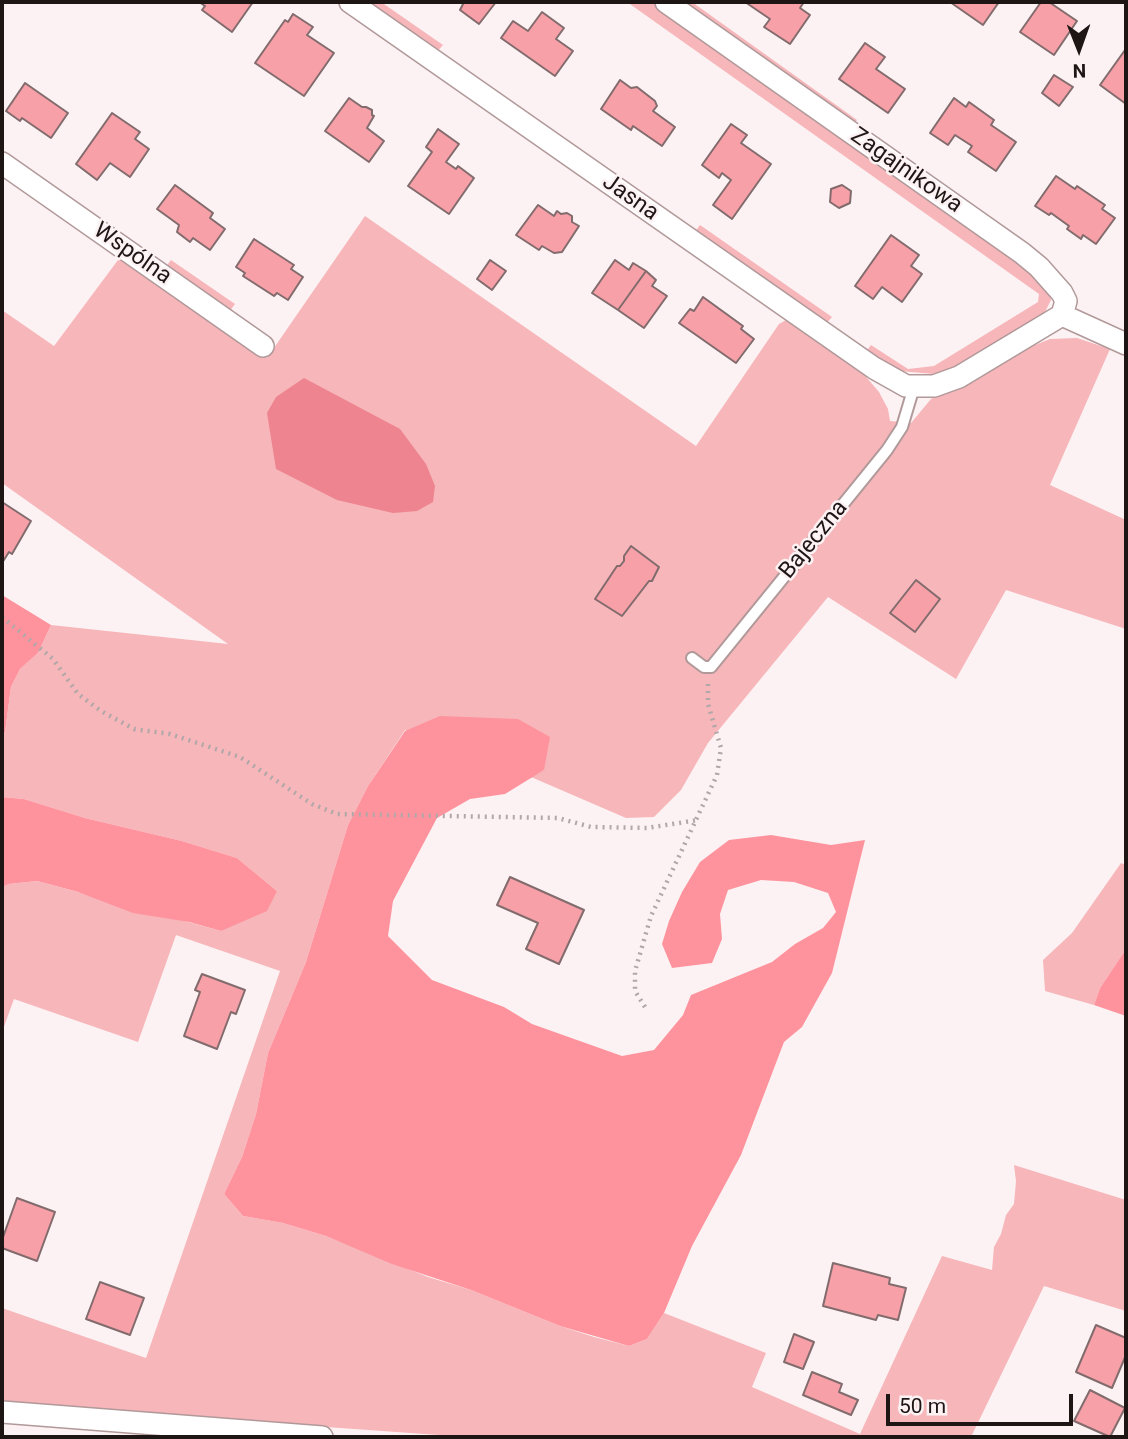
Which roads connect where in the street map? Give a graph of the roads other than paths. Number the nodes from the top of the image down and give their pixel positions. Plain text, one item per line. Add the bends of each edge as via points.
1 (350, 2) edge
2 (666, 2) edge
3 (2, 163) edge
4 (1062, 315) junction
5 (1126, 344) edge
6 (263, 346) dead end
7 (914, 387) junction
8 (692, 658) dead end
9 (2, 1412) edge
10 (322, 1437) edge

1 - 7 street, Jasna via 874,369
2 - 4 street, Zagajnikowa via 1022,253 1062,292 1066,301
3 - 6 street, Wspólna
4 - 5 street
4 - 7 street via 960,377
7 - 8 lane, Bajeczna via 902,427 887,450 708,668
9 - 10 street

